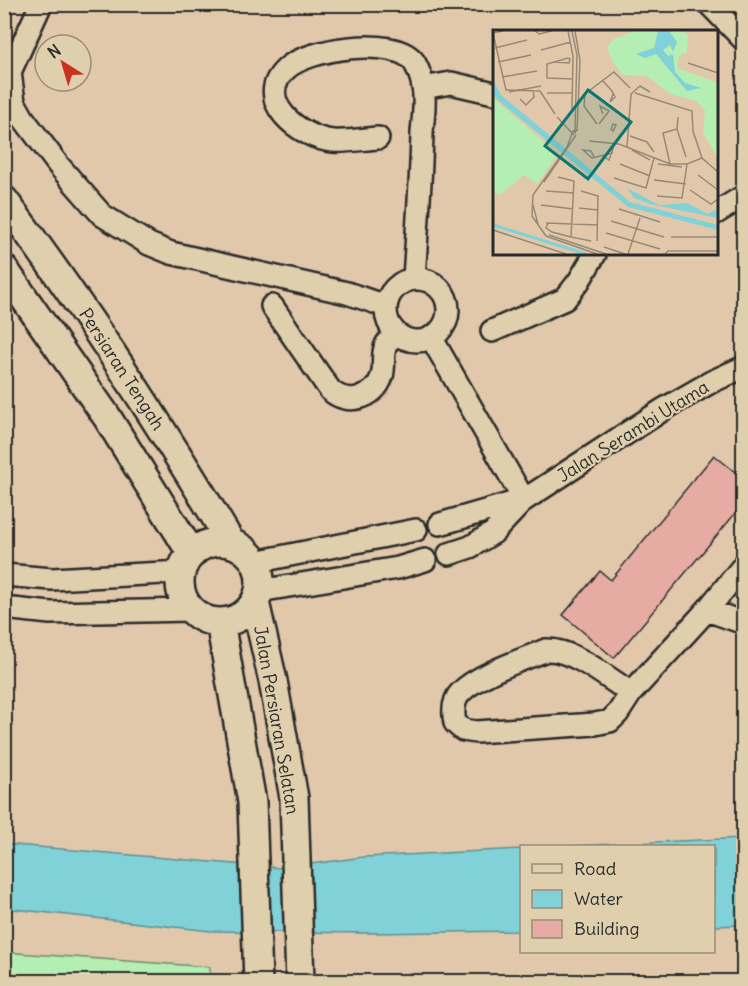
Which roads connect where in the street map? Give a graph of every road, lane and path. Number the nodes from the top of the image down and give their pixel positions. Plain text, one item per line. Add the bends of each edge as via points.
1 (41, 4) edge
2 (709, 4) edge
3 (744, 40) edge
4 (423, 88) junction
5 (493, 93) edge
6 (378, 138) dead end
7 (744, 196) edge
8 (4, 200) edge
9 (718, 212) edge
10 (594, 255) edge
11 (4, 269) edge
12 (414, 279) junction
13 (272, 306) dead end
14 (386, 306) junction
15 (492, 331) dead end
16 (396, 334) junction
17 (431, 337) junction
18 (744, 367) edge
19 (524, 500) junction
20 (440, 524) dead end
21 (416, 530) dead end
22 (231, 543) junction
23 (449, 554) dead end
24 (425, 560) dead end
25 (255, 562) junction
26 (187, 563) junction
27 (744, 565) edge
28 (4, 575) edge
29 (257, 597) junction
30 (4, 608) edge
31 (191, 610) junction
32 (708, 610) junction
33 (220, 622) junction
34 (744, 623) edge
35 (631, 693) junction
36 (258, 981) edge
37 (300, 981) edge

1 - 14 street via 10,72 14,102 58,166 102,215 171,253 336,290
2 - 3 street
4 - 5 street via 451,83
4 - 6 street via 414,62 405,54 371,45 296,60 275,82 274,97 281,113 290,123 317,138
4 - 12 street
7 - 9 street
8 - 22 street, Persiaran Tengah via 135,387
10 - 15 street via 565,300
11 - 26 street via 108,417
12 - 14 street via 396,287
12 - 17 street via 433,284 446,299 447,319
13 - 16 street via 330,390 342,398 364,397 379,384 384,350
14 - 16 street via 386,316
16 - 17 street via 416,341
17 - 19 street
18 - 19 street, Jalan Serambi Utama via 664,409
19 - 20 street, Jalan Serambi Utama
19 - 23 street, Jalan Serambi Utama via 493,533
21 - 25 street
22 - 25 street
22 - 26 street via 210,543
24 - 29 street
25 - 29 street, Jalan Persiaran Selatan via 260,581
26 - 28 street via 52,579
26 - 31 street via 181,592
27 - 32 street
29 - 33 street, Jalan Persiaran Selatan via 240,616
29 - 37 street, Jalan Persiaran Selatan via 294,798
30 - 31 street via 50,613
31 - 33 street via 200,617
32 - 34 street
32 - 35 street
33 - 36 street via 252,802
35 - 35 street via 610,721 595,724 476,732 463,730 455,723 453,711 459,693 468,687 546,650 557,649

